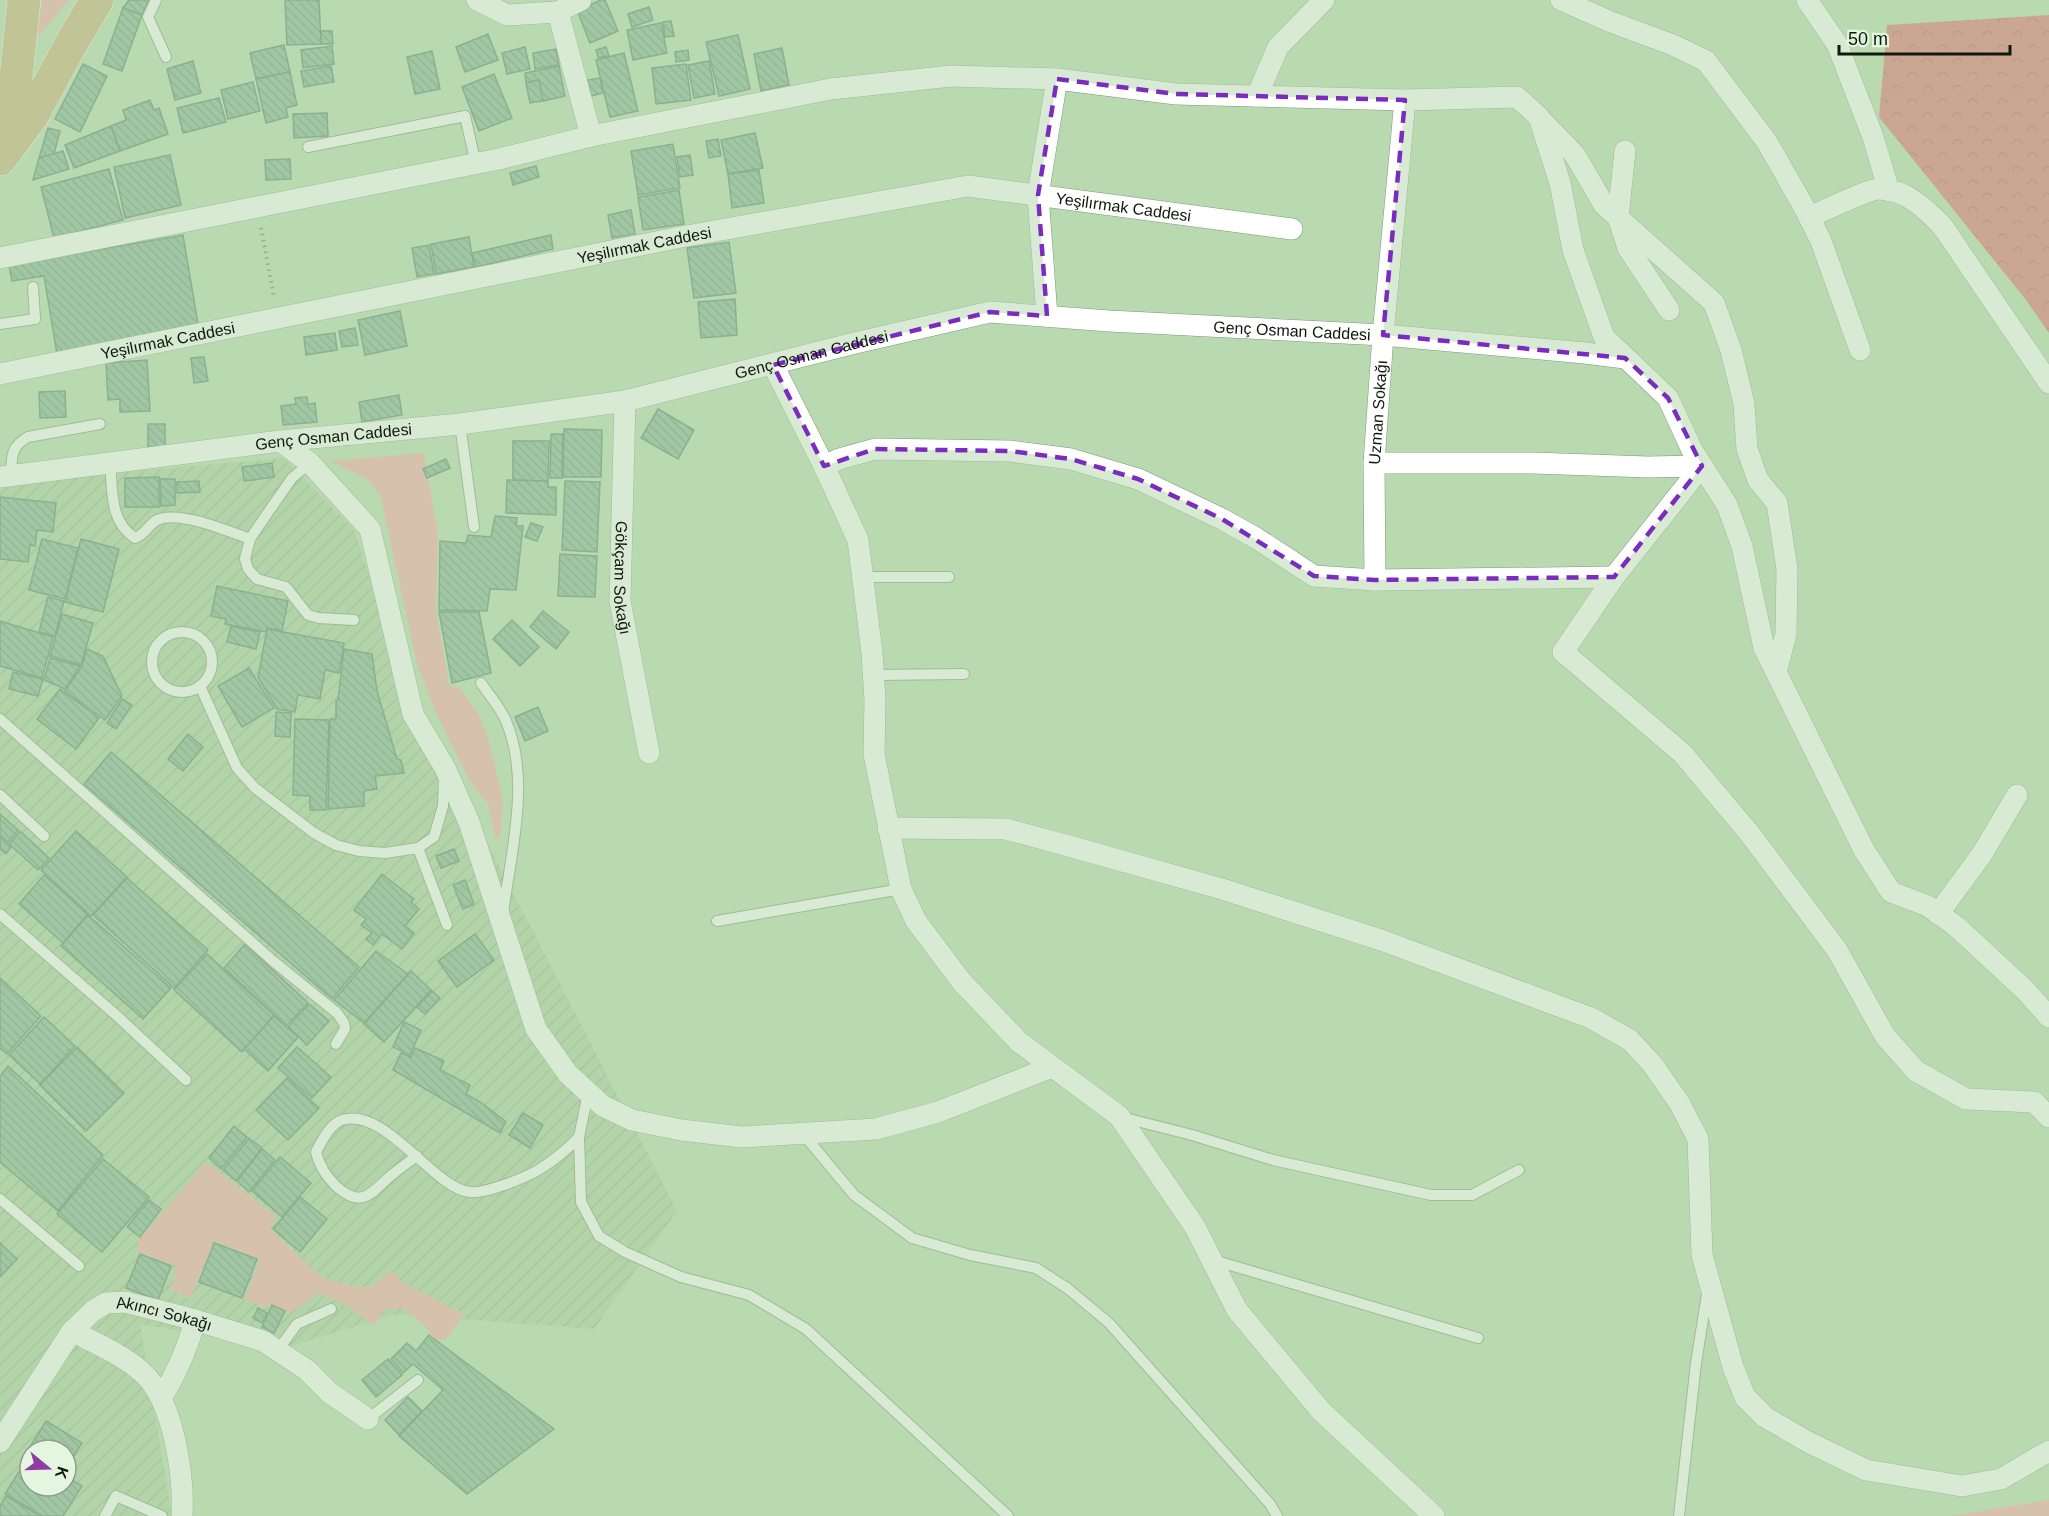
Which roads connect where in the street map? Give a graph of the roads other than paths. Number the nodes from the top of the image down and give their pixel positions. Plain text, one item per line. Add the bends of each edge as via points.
1 (24, 0) edge
2 (97, 0) edge
3 (156, 0) edge
4 (477, 0) edge
5 (581, 0) edge
6 (1324, 0) edge
7 (1561, 0) edge
8 (1807, 0) edge
9 (558, 12) junction
10 (166, 57) dead end
11 (1057, 79) junction
12 (1257, 96) junction
13 (1405, 100) junction
14 (1539, 117) junction
15 (591, 136) junction
16 (0, 140) edge
17 (308, 147) dead end
18 (1625, 151) dead end
19 (0, 159) edge
20 (476, 164) junction
21 (1889, 191) junction
22 (1038, 195) junction
23 (1618, 217) junction
24 (1809, 217) junction
25 (1292, 229) dead end
26 (0, 258) edge
27 (33, 287) dead end
28 (1669, 310) dead end
29 (1047, 316) junction
30 (0, 324) edge
31 (1383, 335) junction
32 (1860, 350) dead end
33 (1625, 358) junction
34 (773, 365) junction
35 (0, 374) edge
36 (2049, 383) edge
37 (625, 402) junction
38 (100, 424) dead end
39 (460, 424) junction
40 (280, 441) junction
41 (110, 463) junction
42 (310, 463) junction
43 (1374, 463) junction
44 (824, 466) junction
45 (1702, 466) junction
46 (5, 476) edge
47 (474, 527) dead end
48 (250, 539) junction
49 (863, 577) junction
50 (1614, 577) junction
51 (949, 578) dead end
52 (1374, 580) junction
53 (354, 620) dead end
54 (1776, 672) junction
55 (964, 674) dead end
56 (874, 675) junction
57 (481, 683) dead end
58 (200, 686) junction
59 (0, 719) edge
60 (649, 753) dead end
61 (445, 768) junction
62 (0, 795) edge
63 (2017, 795) dead end
64 (888, 828) junction
65 (44, 836) dead end
66 (418, 848) junction
67 (901, 889) junction
68 (0, 914) edge
69 (1938, 914) junction
70 (717, 921) dead end
71 (447, 925) dead end
72 (502, 926) junction
73 (2049, 1017) edge
74 (336, 1044) dead end
75 (1052, 1067) junction
76 (186, 1080) dead end
77 (588, 1092) junction
78 (1119, 1116) junction
79 (2049, 1117) edge
80 (804, 1135) junction
81 (579, 1137) junction
82 (417, 1156) junction
83 (1519, 1170) dead end
84 (0, 1199) edge
85 (1212, 1260) junction
86 (79, 1266) dead end
87 (1709, 1282) junction
88 (331, 1309) dead end
89 (195, 1320) junction
90 (72, 1331) junction
91 (1478, 1338) dead end
92 (278, 1350) junction
93 (418, 1380) dead end
94 (162, 1397) junction
95 (368, 1419) joint
96 (0, 1442) edge
97 (2049, 1451) edge
98 (105, 1516) edge
99 (162, 1516) edge
100 (182, 1516) edge
101 (1008, 1516) edge
102 (1277, 1516) edge
103 (1434, 1516) edge
104 (1679, 1516) edge

1 - 16 highway via 13,107
2 - 19 highway via 32,116
3 - 10 lane via 148,17
4 - 9 street via 507,15
5 - 9 street
6 - 12 street via 1278,46
7 - 24 street via 1706,61 1767,142
8 - 21 street via 1837,44
9 - 15 street
11 - 12 street via 1176,94
11 - 15 street via 951,76 831,89
11 - 22 street
12 - 13 street
13 - 14 street via 1517,97
13 - 31 street, Uzman Sokağı
14 - 23 street via 1575,155 1604,205
14 - 33 street via 1560,183 1573,250 1600,327 1604,337
15 - 20 street
17 - 20 lane via 465,116
18 - 23 street
20 - 26 street
21 - 24 street via 1878,188
21 - 36 street via 1904,194 1920,204 1943,227
22 - 25 street, Yeşilırmak Caddesi
22 - 29 street
22 - 35 street, Yeşilırmak Caddesi via 968,186 681,237
23 - 28 street via 1628,248
23 - 54 street via 1714,303 1731,350 1744,404 1747,449 1758,480 1777,503 1787,569 1786,634
24 - 32 street
27 - 30 lane via 35,319
29 - 31 street, Genç Osman Caddesi
29 - 34 street, Genç Osman Caddesi via 990,312
31 - 33 street, Genç Osman Caddesi
31 - 43 street, Uzman Sokağı
33 - 45 street via 1668,398
34 - 37 street, Genç Osman Caddesi
34 - 44 street
37 - 39 street, Genç Osman Caddesi
37 - 60 street, Gökçam Sokağı via 620,602
38 - 46 lane via 28,437 14,448
39 - 40 street, Genç Osman Caddesi
39 - 47 lane
40 - 41 street, Genç Osman Caddesi
40 - 42 street
41 - 46 street, Genç Osman Caddesi
41 - 48 lane via 114,512 135,538 158,520 176,516
42 - 48 lane via 292,478
42 - 61 street via 370,529 413,714
43 - 45 street
43 - 52 street, Uzman Sokağı
44 - 49 street via 858,540
44 - 52 street via 875,449 1010,451 1071,459 1138,479 1222,519 1314,576
45 - 50 street
45 - 54 street via 1727,505 1742,546 1764,648
48 - 53 lane via 245,559 257,579 286,587 308,615
49 - 51 lane
49 - 56 street
50 - 52 street
50 - 79 street via 1563,652 1697,769 1837,950 1885,1036 1916,1071 1966,1099 2034,1102
54 - 69 street via 1864,850 1891,892 1928,906
55 - 56 lane
56 - 64 street via 874,754
57 - 72 lane via 506,719 519,781
58 - 58 lane via 207,678 212,659 203,640 185,632 166,637 159,643 152,661 158,679 164,686 182,692
58 - 66 lane via 237,768 255,788 314,833 359,851 386,853
59 - 74 lane via 337,1013 345,1029
61 - 66 lane via 439,824 434,837
61 - 72 street via 470,822
62 - 65 lane
63 - 69 street via 1982,854
64 - 67 street
64 - 87 street via 1006,829 1077,848 1381,940 1591,1018 1630,1040 1653,1065 1698,1139 1702,1255
66 - 71 lane
67 - 70 lane
67 - 75 street via 916,921 961,981 1018,1042
68 - 76 lane
69 - 73 street via 2009,975
72 - 77 street via 536,1029 568,1074
75 - 78 street
75 - 80 street via 938,1112 876,1129
77 - 80 street via 603,1106 632,1120 681,1130 742,1137
77 - 81 lane
78 - 83 lane via 1273,1160 1431,1195 1472,1195
78 - 85 street via 1195,1227
80 - 102 lane via 854,1195 912,1238 1036,1268 1066,1288 1109,1323
81 - 82 lane via 538,1170 470,1192 453,1185
81 - 101 lane via 581,1202 599,1236 681,1277 749,1295 806,1329
82 - 82 lane via 398,1139 357,1118 340,1120 316,1152 331,1181 347,1195 360,1198 370,1195
84 - 86 lane
85 - 91 lane
85 - 103 street via 1237,1310 1321,1411
87 - 97 street via 1744,1397 1766,1417 1808,1442 1866,1470 1962,1486 2001,1479
87 - 104 lane
88 - 92 lane via 297,1324
89 - 90 street, Akıncı Sokağı via 125,1302 106,1304 93,1311
89 - 92 street, Akıncı Sokağı via 263,1341
89 - 94 street via 188,1346
90 - 94 street via 143,1373
90 - 96 street, Akıncı Sokağı
92 - 95 street, Akıncı Sokağı
93 - 95 lane
94 - 100 street via 175,1439
98 - 99 lane via 116,1496

